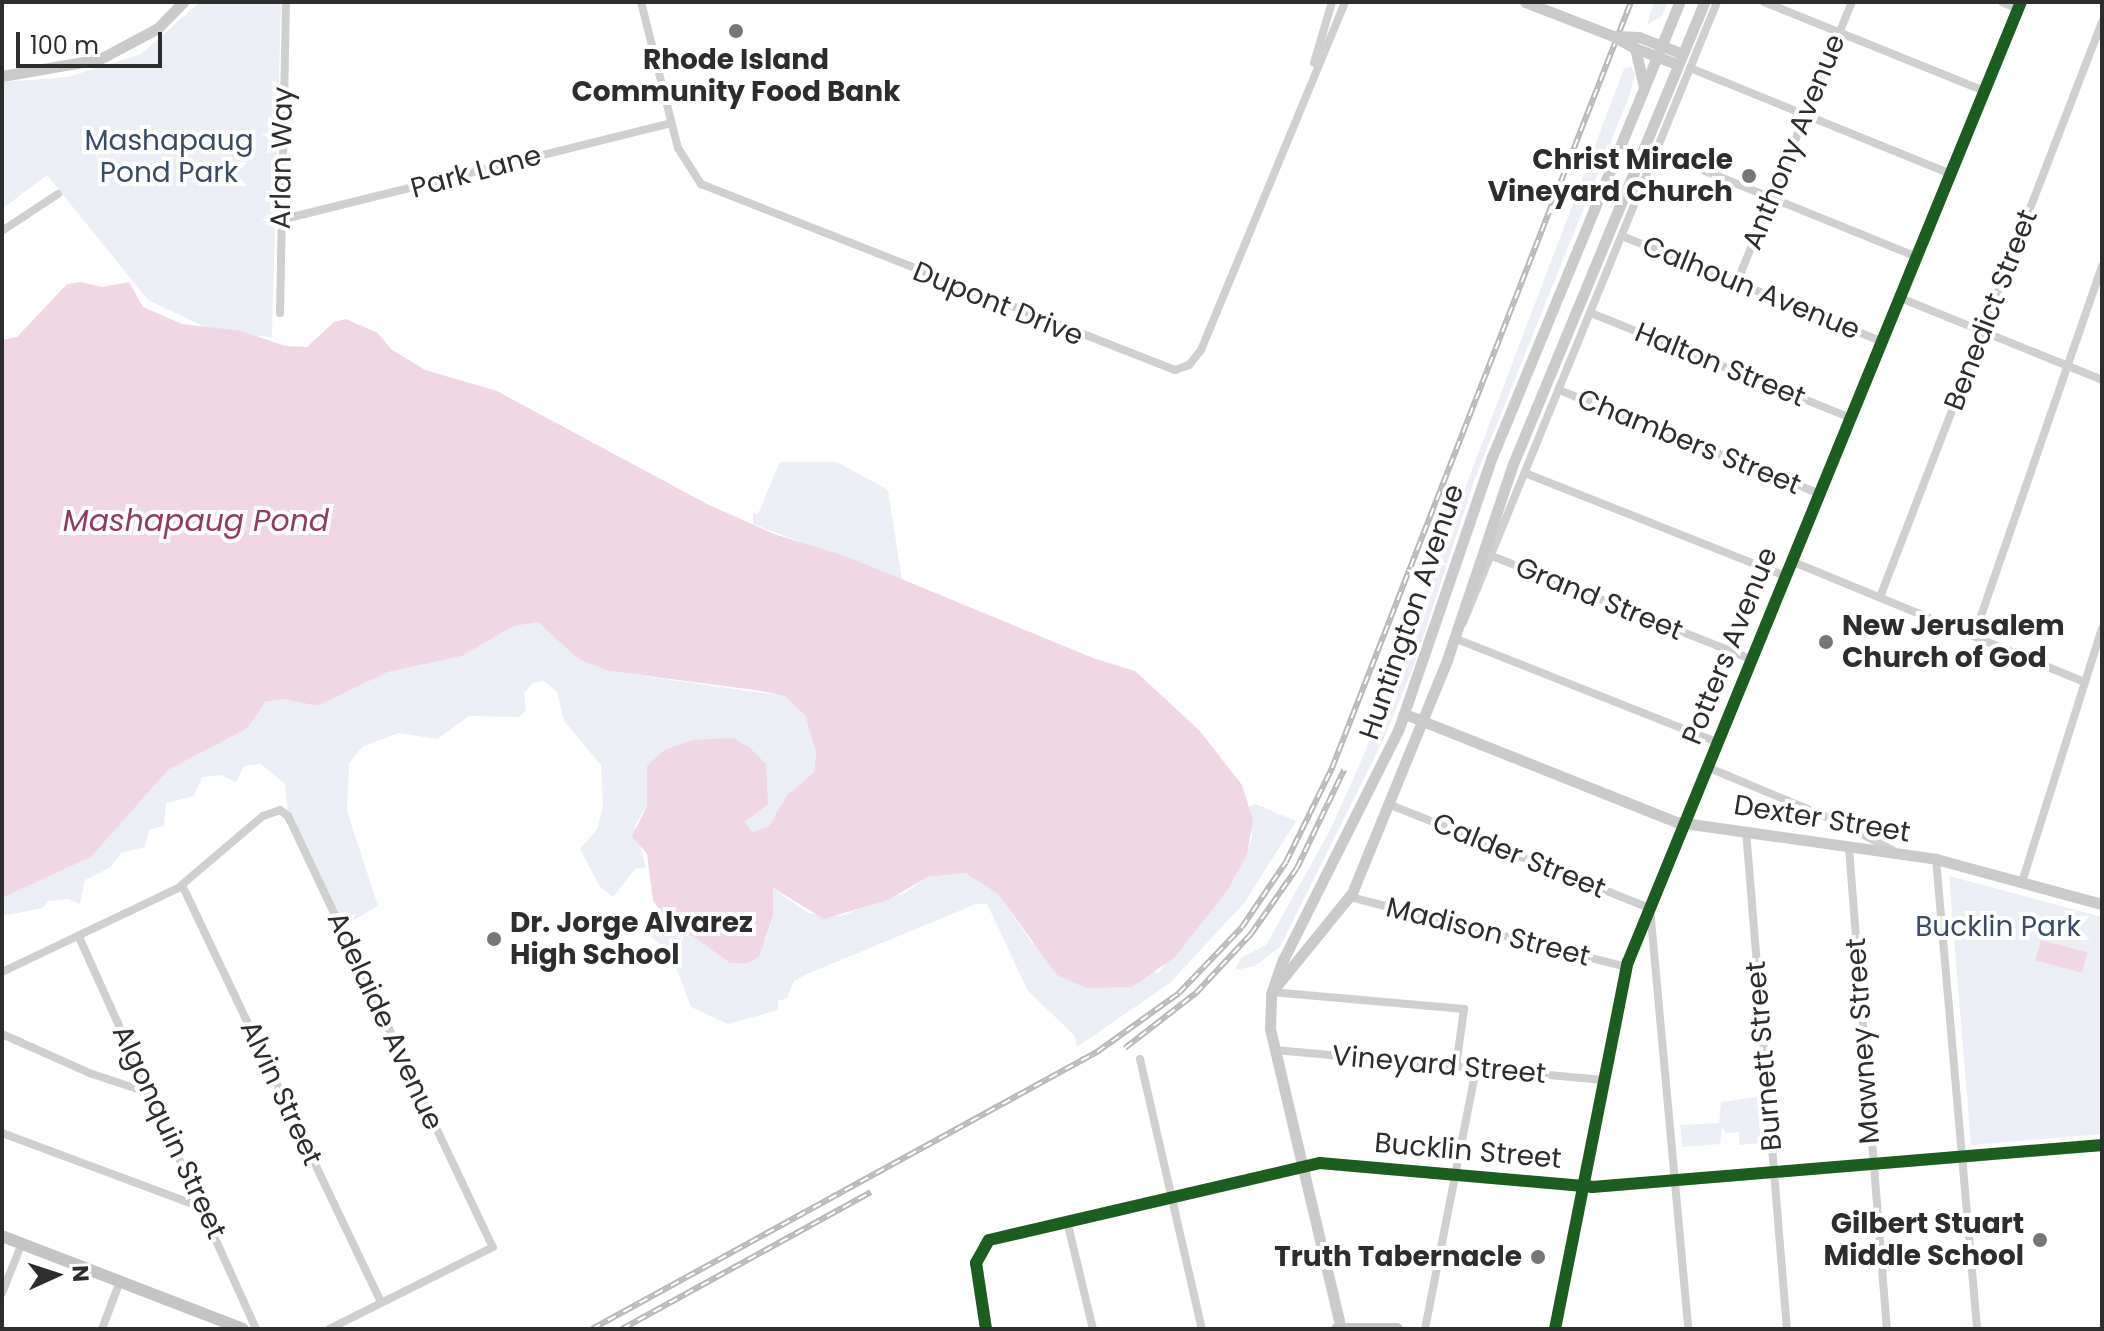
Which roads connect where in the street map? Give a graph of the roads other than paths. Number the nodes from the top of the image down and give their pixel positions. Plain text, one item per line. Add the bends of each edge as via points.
1 (183, 2) edge
2 (286, 2) edge
3 (641, 2) edge
4 (1332, 2) edge
5 (1345, 2) edge
6 (1525, 2) edge
7 (1680, 2) edge
8 (1704, 2) edge
9 (1717, 2) edge
10 (1764, 2) edge
11 (1852, 2) edge
12 (2002, 2) edge
13 (2020, 5) edge
14 (2102, 22) edge
15 (1839, 33) junction
16 (1637, 43) junction
17 (1659, 51) junction
18 (1678, 59) junction
19 (1690, 68) junction
20 (2, 76) edge
21 (1309, 80) junction
22 (1644, 90) junction
23 (1982, 90) junction
24 (1805, 115) junction
25 (671, 123) junction
26 (1656, 151) junction
27 (1948, 173) junction
28 (58, 194) dead end
29 (1772, 198) junction
30 (280, 220) junction
31 (2, 231) edge
32 (1622, 236) junction
33 (1914, 256) junction
34 (2102, 266) edge
35 (1737, 282) junction
36 (1898, 297) junction
37 (280, 313) dead end
38 (1591, 313) junction
39 (1982, 332) junction
40 (1880, 341) junction
41 (2067, 366) junction
42 (2102, 380) edge
43 (1559, 390) junction
44 (1849, 417) junction
45 (1525, 473) junction
46 (1818, 493) junction
47 (1492, 556) junction
48 (1791, 561) junction
49 (1785, 576) junction
50 (1880, 597) junction
51 (2102, 629) edge
52 (1974, 636) junction
53 (1454, 638) junction
54 (1751, 659) junction
55 (2085, 682) junction
56 (1405, 714) junction
57 (1422, 721) junction
58 (1717, 742) junction
59 (1707, 767) junction
60 (1388, 804) junction
61 (1684, 823) junction
62 (1746, 831) junction
63 (1849, 848) junction
64 (1906, 857) junction
65 (1936, 859) junction
66 (2022, 882) junction
67 (182, 885) junction
68 (1350, 897) junction
69 (2102, 904) edge
70 (1650, 908) junction
71 (79, 937) junction
72 (1626, 967) junction
73 (2, 972) edge
74 (1271, 992) junction
75 (2, 1034) edge
76 (1275, 1050) junction
77 (1140, 1059) dead end
78 (1456, 1067) junction
79 (1476, 1069) junction
80 (1604, 1080) junction
81 (153, 1094) junction
82 (2, 1133) edge
83 (2102, 1145) edge
84 (1962, 1157) junction
85 (1872, 1165) junction
86 (1303, 1167) junction
87 (1774, 1173) junction
88 (1456, 1174) junction
89 (1676, 1181) junction
90 (1583, 1186) junction
91 (1172, 1197) junction
92 (204, 1208) junction
93 (1067, 1221) junction
94 (2, 1236) edge
95 (22, 1243) junction
96 (120, 1281) junction
97 (2, 1293) edge
98 (380, 1301) junction
99 (102, 1329) edge
100 (243, 1329) edge
101 (256, 1329) edge
102 (329, 1329) edge
103 (986, 1329) edge
104 (1093, 1329) edge
105 (1202, 1329) edge
106 (1339, 1329) edge
107 (1397, 1329) edge
108 (1425, 1329) edge
109 (1555, 1329) edge
110 (1688, 1329) edge
111 (1787, 1329) edge
112 (1887, 1329) edge
113 (1977, 1329) edge

1 - 20 main road via 158,28 100,59
2 - 30 street, Arlan Way
3 - 25 street, Dupont Drive
4 - 21 street, Dupont Drive
5 - 21 street, Dupont Drive
6 - 16 main road, bridge
7 - 17 main road, Huntington Avenue
8 - 18 main road, Huntington Avenue
9 - 19 street, Huntington Avenue
10 - 15 street
11 - 15 street, Anthony Avenue
12 - 13 street
13 - 23 street, Potters Avenue
14 - 39 street, Benedict Street
15 - 23 street
15 - 24 street, Anthony Avenue
16 - 17 main road
16 - 22 main road
17 - 18 main road
17 - 22 main road, Huntington Avenue
18 - 53 main road, Huntington Avenue via 1513,464
19 - 24 street
19 - 26 street, Huntington Avenue
21 - 25 street, Dupont Drive via 1201,350 1189,365 1175,370 707,188 685,165
22 - 56 main road, Huntington Avenue via 1485,474
23 - 27 street, Potters Avenue
24 - 27 street
24 - 29 street, Anthony Avenue
25 - 30 street, Park Lane
26 - 29 street
26 - 32 street, Huntington Avenue
27 - 33 street, Potters Avenue
28 - 31 street
29 - 33 street
29 - 35 street, Anthony Avenue
30 - 37 street, Arlan Way
32 - 35 street, Calhoun Avenue
32 - 38 street, Huntington Avenue
33 - 36 street, Potters Avenue
34 - 41 street
35 - 40 street, Calhoun Avenue
36 - 39 street
36 - 40 street, Potters Avenue
38 - 43 street, Huntington Avenue
38 - 44 street, Halton Street
39 - 41 street
39 - 50 street, Benedict Street
40 - 44 street, Potters Avenue
41 - 42 street
41 - 52 street
43 - 45 street, Huntington Avenue
43 - 46 street, Chambers Street
44 - 46 street, Potters Avenue
45 - 47 street, Huntington Avenue
45 - 49 street
46 - 48 street, Potters Avenue
47 - 53 street, Huntington Avenue
47 - 54 street, Grand Street
48 - 49 street, Potters Avenue
48 - 50 street
49 - 54 street, Potters Avenue
50 - 52 street
51 - 55 street
52 - 55 street
53 - 57 main road, Huntington Avenue
53 - 58 street
54 - 58 street, Potters Avenue
55 - 66 street
56 - 57 main road, Dexter Street
56 - 74 main road, Huntington Avenue
57 - 60 main road, Huntington Avenue
57 - 61 main road, Dexter Street
58 - 59 street, Potters Avenue
59 - 61 street, Potters Avenue
59 - 64 street via 1841,823
60 - 68 main road, Huntington Avenue
60 - 70 street, Calder Street
61 - 62 main road, Dexter Street
61 - 70 street, Potters Avenue
62 - 63 main road, Dexter Street
62 - 87 street, Burnett Street
63 - 64 main road, Dexter Street
63 - 85 street, Mawney Street
64 - 65 main road, Dexter Street
65 - 66 main road, Dexter Street
65 - 84 street
66 - 69 main road, Dexter Street
67 - 71 street
67 - 98 street, Alvin Street
67 - 98 street, Adelaide Avenue via 268,814 280,810 295,829 493,1247
68 - 72 street, Madison Street
68 - 74 main road, Huntington Avenue
70 - 72 street, Potters Avenue
70 - 89 street
71 - 73 street
71 - 81 street, Algonquin Street
72 - 80 street, Potters Avenue
74 - 76 main road
74 - 78 street via 1464,1009
75 - 81 street
76 - 78 street, Vineyard Street
76 - 86 main road
77 - 91 street
78 - 79 street, Vineyard Street
79 - 80 street, Vineyard Street
79 - 88 street
80 - 90 street, Potters Avenue
81 - 92 street, Algonquin Street
82 - 92 street
83 - 84 main road, Bucklin Street
84 - 85 main road, Bucklin Street
84 - 113 street
85 - 87 main road, Bucklin Street
85 - 112 street, Mawney Street
86 - 88 main road, Bucklin Street via 1330,1162
86 - 91 main road, Bucklin Street
86 - 106 main road
87 - 89 main road, Bucklin Street
87 - 111 street, Burnett Street
88 - 90 main road, Bucklin Street
88 - 108 street
89 - 90 main road, Bucklin Street
89 - 110 street
90 - 109 street, Potters Avenue
91 - 93 main road, Bucklin Street
91 - 105 street
92 - 101 street, Algonquin Street
93 - 103 main road, Bucklin Street via 982,1246 976,1263
93 - 104 street
94 - 95 main road
95 - 96 main road
95 - 97 street
96 - 99 street
96 - 100 main road
98 - 102 street
106 - 107 main road

